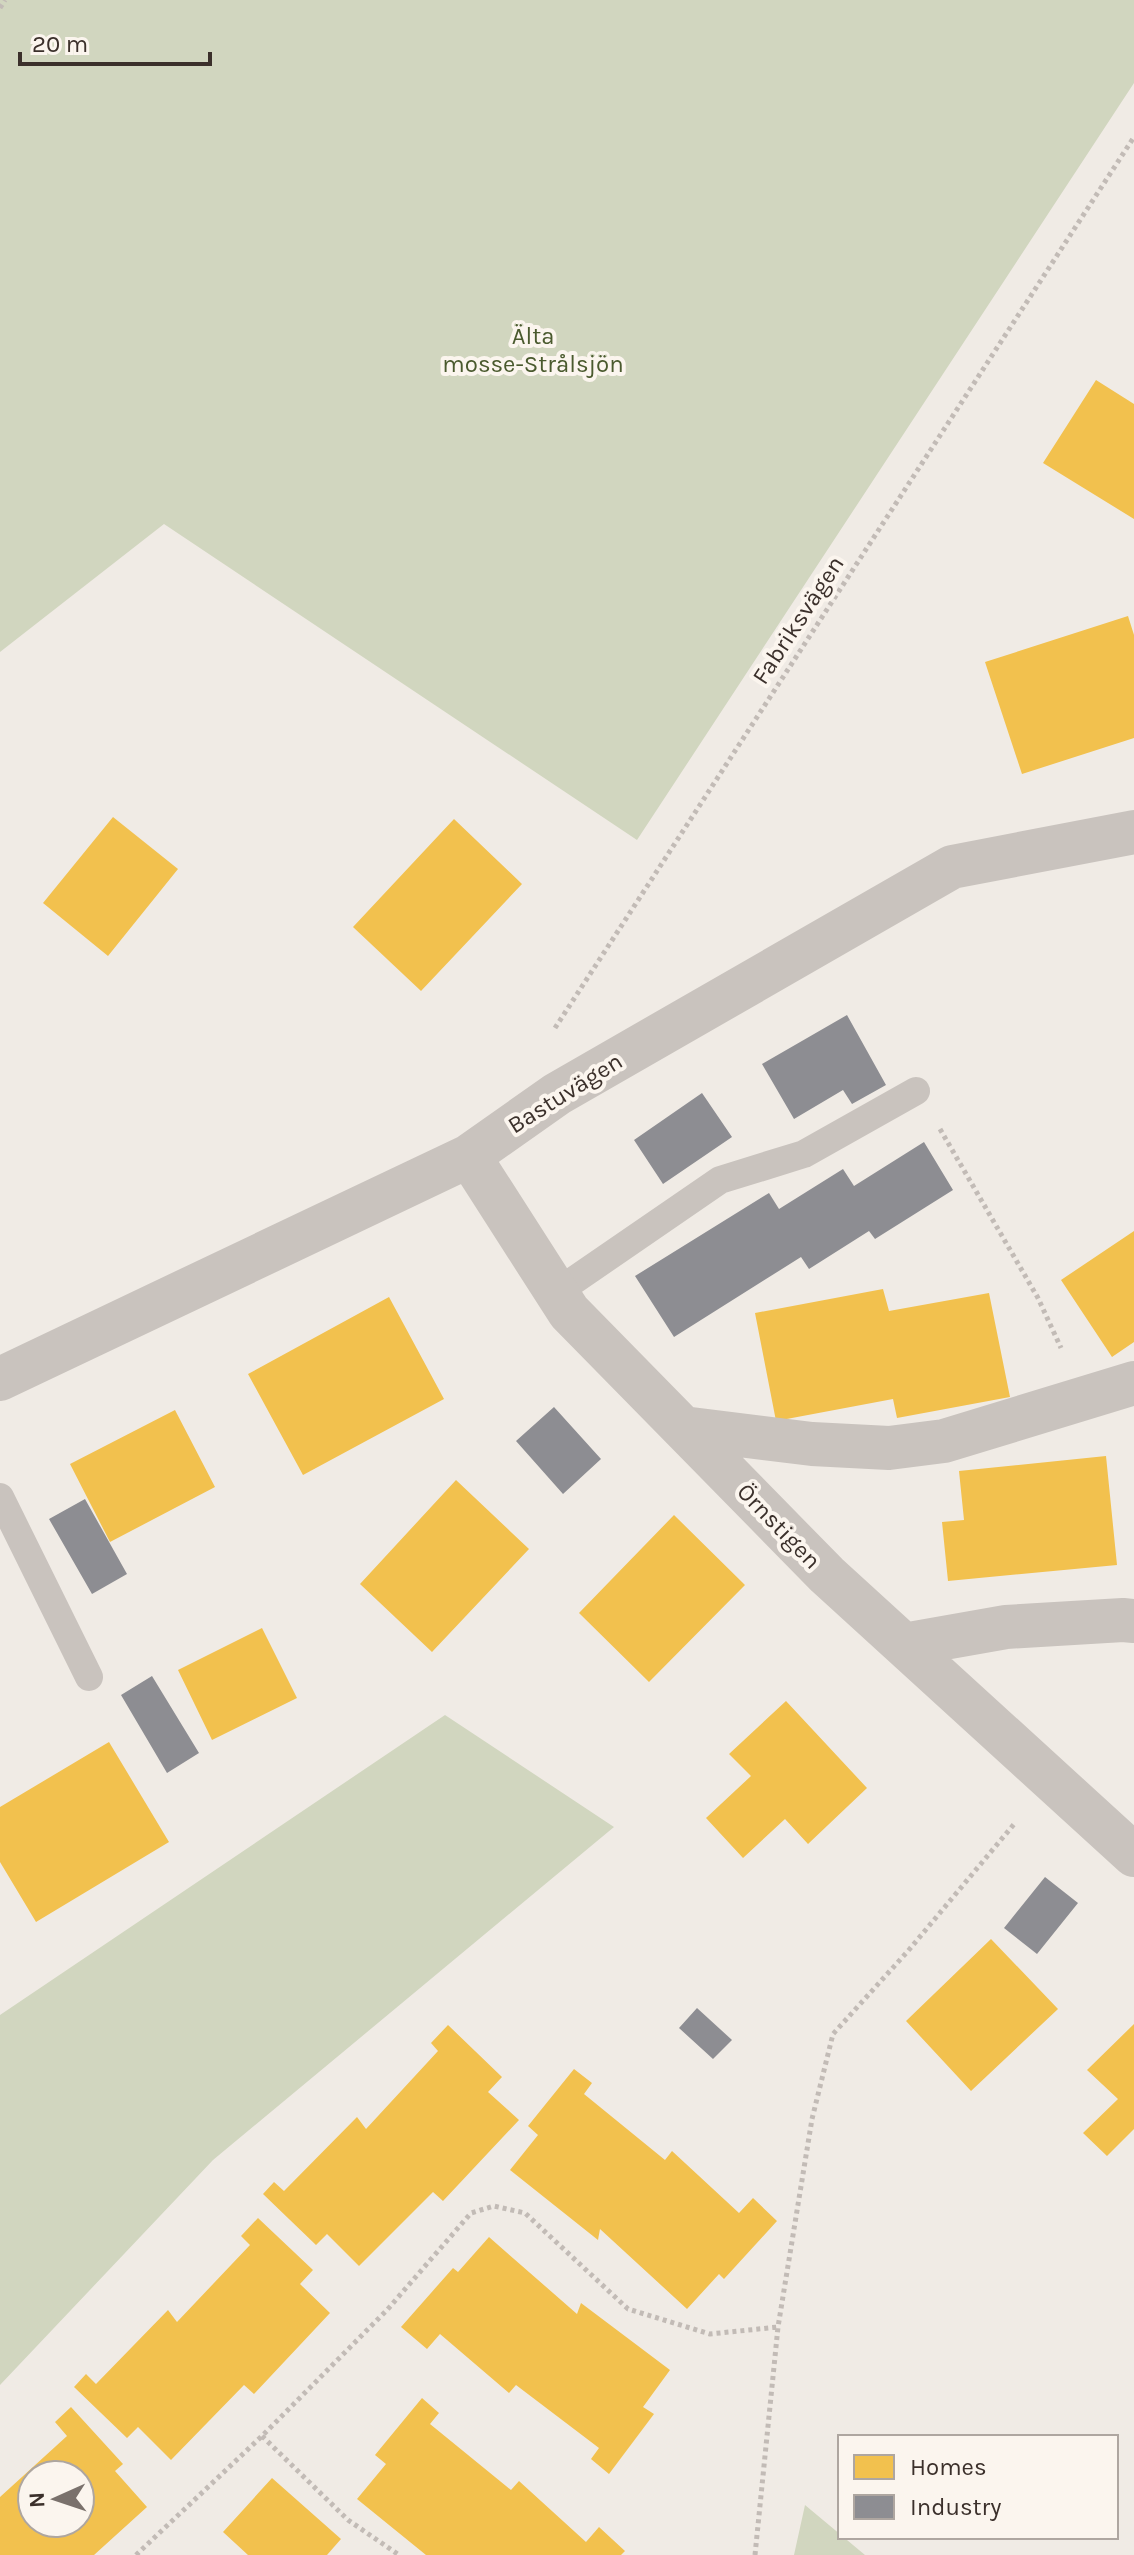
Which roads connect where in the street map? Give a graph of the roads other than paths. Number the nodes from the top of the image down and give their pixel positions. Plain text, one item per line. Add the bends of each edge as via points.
1 (1134, 832) edge
2 (916, 1091) road end
3 (469, 1156) junction
4 (557, 1292) junction
5 (0, 1379) edge
6 (1134, 1383) edge
7 (683, 1428) junction
8 (0, 1497) edge
9 (1134, 1621) edge
10 (904, 1645) junction
11 (89, 1677) dead end
12 (1134, 1855) edge

1 - 3 street, Bastuvägen via 952,867 557,1094
2 - 4 lane via 804,1154 720,1180
3 - 4 street, Örnstigen
3 - 5 street, Bastuvägen
4 - 7 street, Örnstigen via 569,1312
6 - 7 street via 944,1441 889,1448
7 - 10 street, Örnstigen via 827,1575
8 - 11 lane
9 - 10 street via 1006,1627
10 - 12 street, Örnstigen

